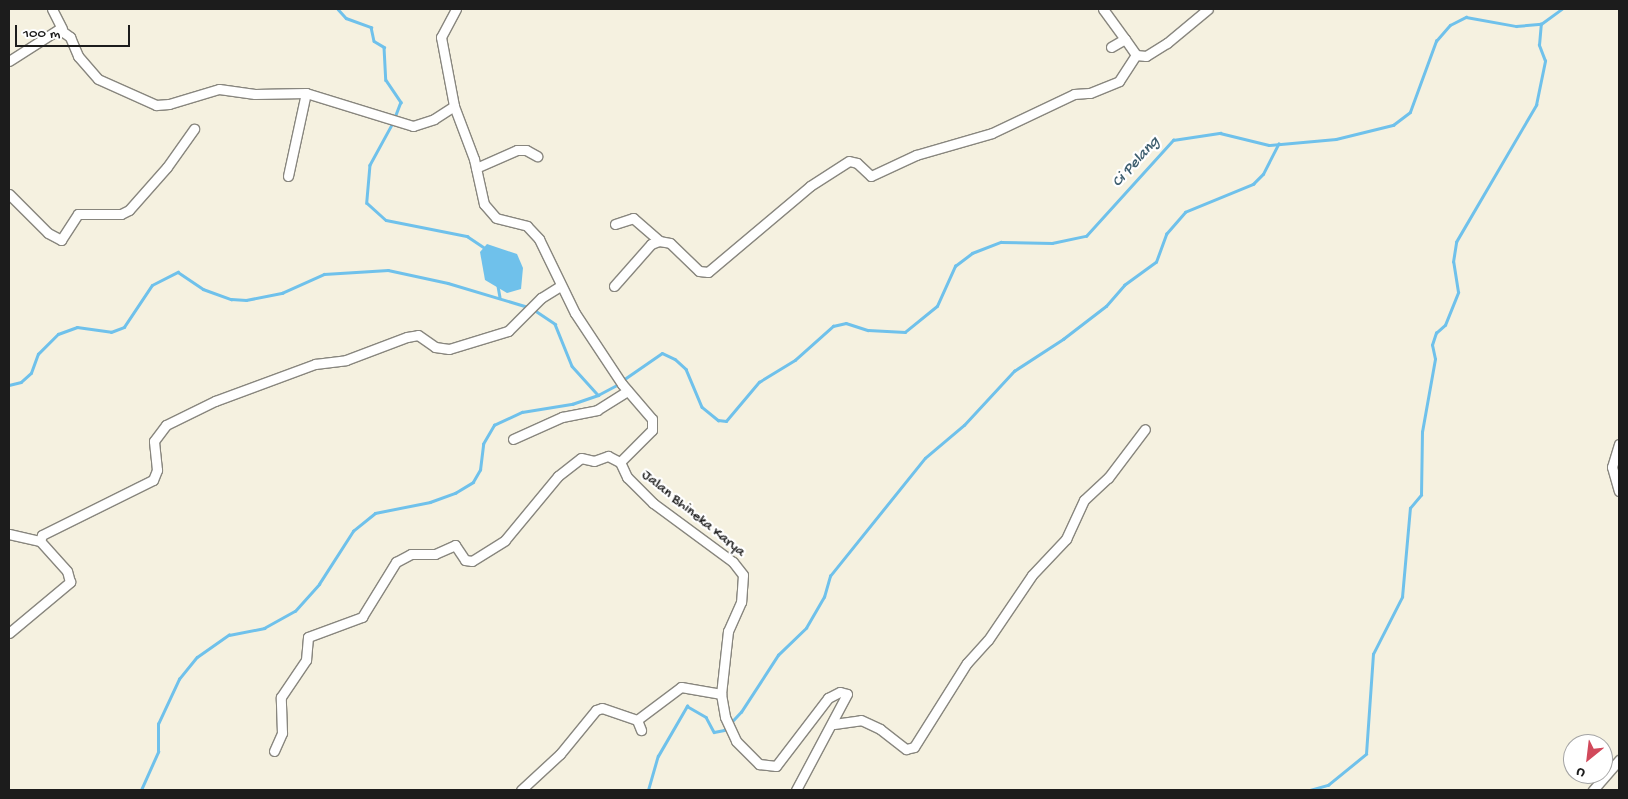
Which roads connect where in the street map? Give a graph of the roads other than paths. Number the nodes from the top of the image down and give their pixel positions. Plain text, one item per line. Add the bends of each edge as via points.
1 (52, 9) edge
2 (456, 9) edge
3 (1103, 9) edge
4 (1208, 9) edge
5 (62, 29) junction
6 (1125, 39) junction
7 (1111, 47) dead end
8 (1136, 55) junction
9 (9, 61) edge
10 (306, 93) junction
11 (454, 106) junction
12 (194, 129) dead end
13 (537, 156) dead end
14 (476, 168) junction
15 (288, 176) dead end
16 (9, 194) edge
17 (616, 224) dead end
18 (659, 241) junction
19 (560, 286) junction
20 (614, 286) dead end
21 (628, 391) junction
22 (1145, 429) dead end
23 (513, 439) dead end
24 (1619, 444) edge
25 (620, 462) junction
26 (1619, 492) edge
27 (9, 534) edge
28 (40, 541) junction
29 (9, 633) edge
30 (721, 694) junction
31 (636, 720) junction
32 (834, 724) junction
33 (641, 730) dead end
34 (274, 751) dead end
35 (1619, 760) edge
36 (521, 790) edge
37 (796, 790) edge
38 (1593, 790) edge

1 - 5 street
2 - 11 street via 440,37
3 - 6 street
4 - 8 street via 1167,43 1146,56
5 - 9 street via 50,31
5 - 10 street via 98,78 156,105 219,89 255,94
6 - 7 street
6 - 8 street
8 - 18 street via 1119,82 1090,93 1074,94 992,133 916,155 871,176 857,163 849,161 810,186 706,272 699,271 670,243
10 - 11 street via 407,126 423,124
10 - 15 street
11 - 14 street
12 - 16 street via 168,168 129,210 121,214 78,214 60,240 48,233
13 - 14 street via 526,150 517,150
14 - 19 street via 486,208 499,220 531,229 544,247
17 - 18 street via 633,218
18 - 20 street via 651,244
19 - 21 street
19 - 28 street via 541,298 508,331 449,349 435,347 418,336 407,337 346,360 315,364 215,401 166,425 154,441 157,470 153,480 44,534
21 - 23 street via 597,410 562,417
21 - 25 street via 652,419 654,426
22 - 32 street via 1108,478 1084,500 1066,539 1032,575 988,640 967,663 914,747 906,749 880,729 860,720
24 - 26 street via 1612,467
25 - 30 street, Jalan Bhineka Karya via 627,477 639,490 733,562 743,575 742,598 728,631
25 - 34 street via 608,456 594,461 581,458 558,476 505,540 472,561 466,562 455,545 435,554 410,554 396,562 362,617 308,637 306,660 281,697 282,733
27 - 28 street
28 - 29 street via 68,571 70,582
30 - 31 street via 681,686
30 - 32 street, Jalan Bhineka Karya via 725,716 736,740 749,757 763,766 778,764 828,698 843,692 847,699
31 - 33 street
31 - 36 street via 602,708 596,710 553,761
32 - 37 street, Jalan Bhineka Karya
35 - 38 street

